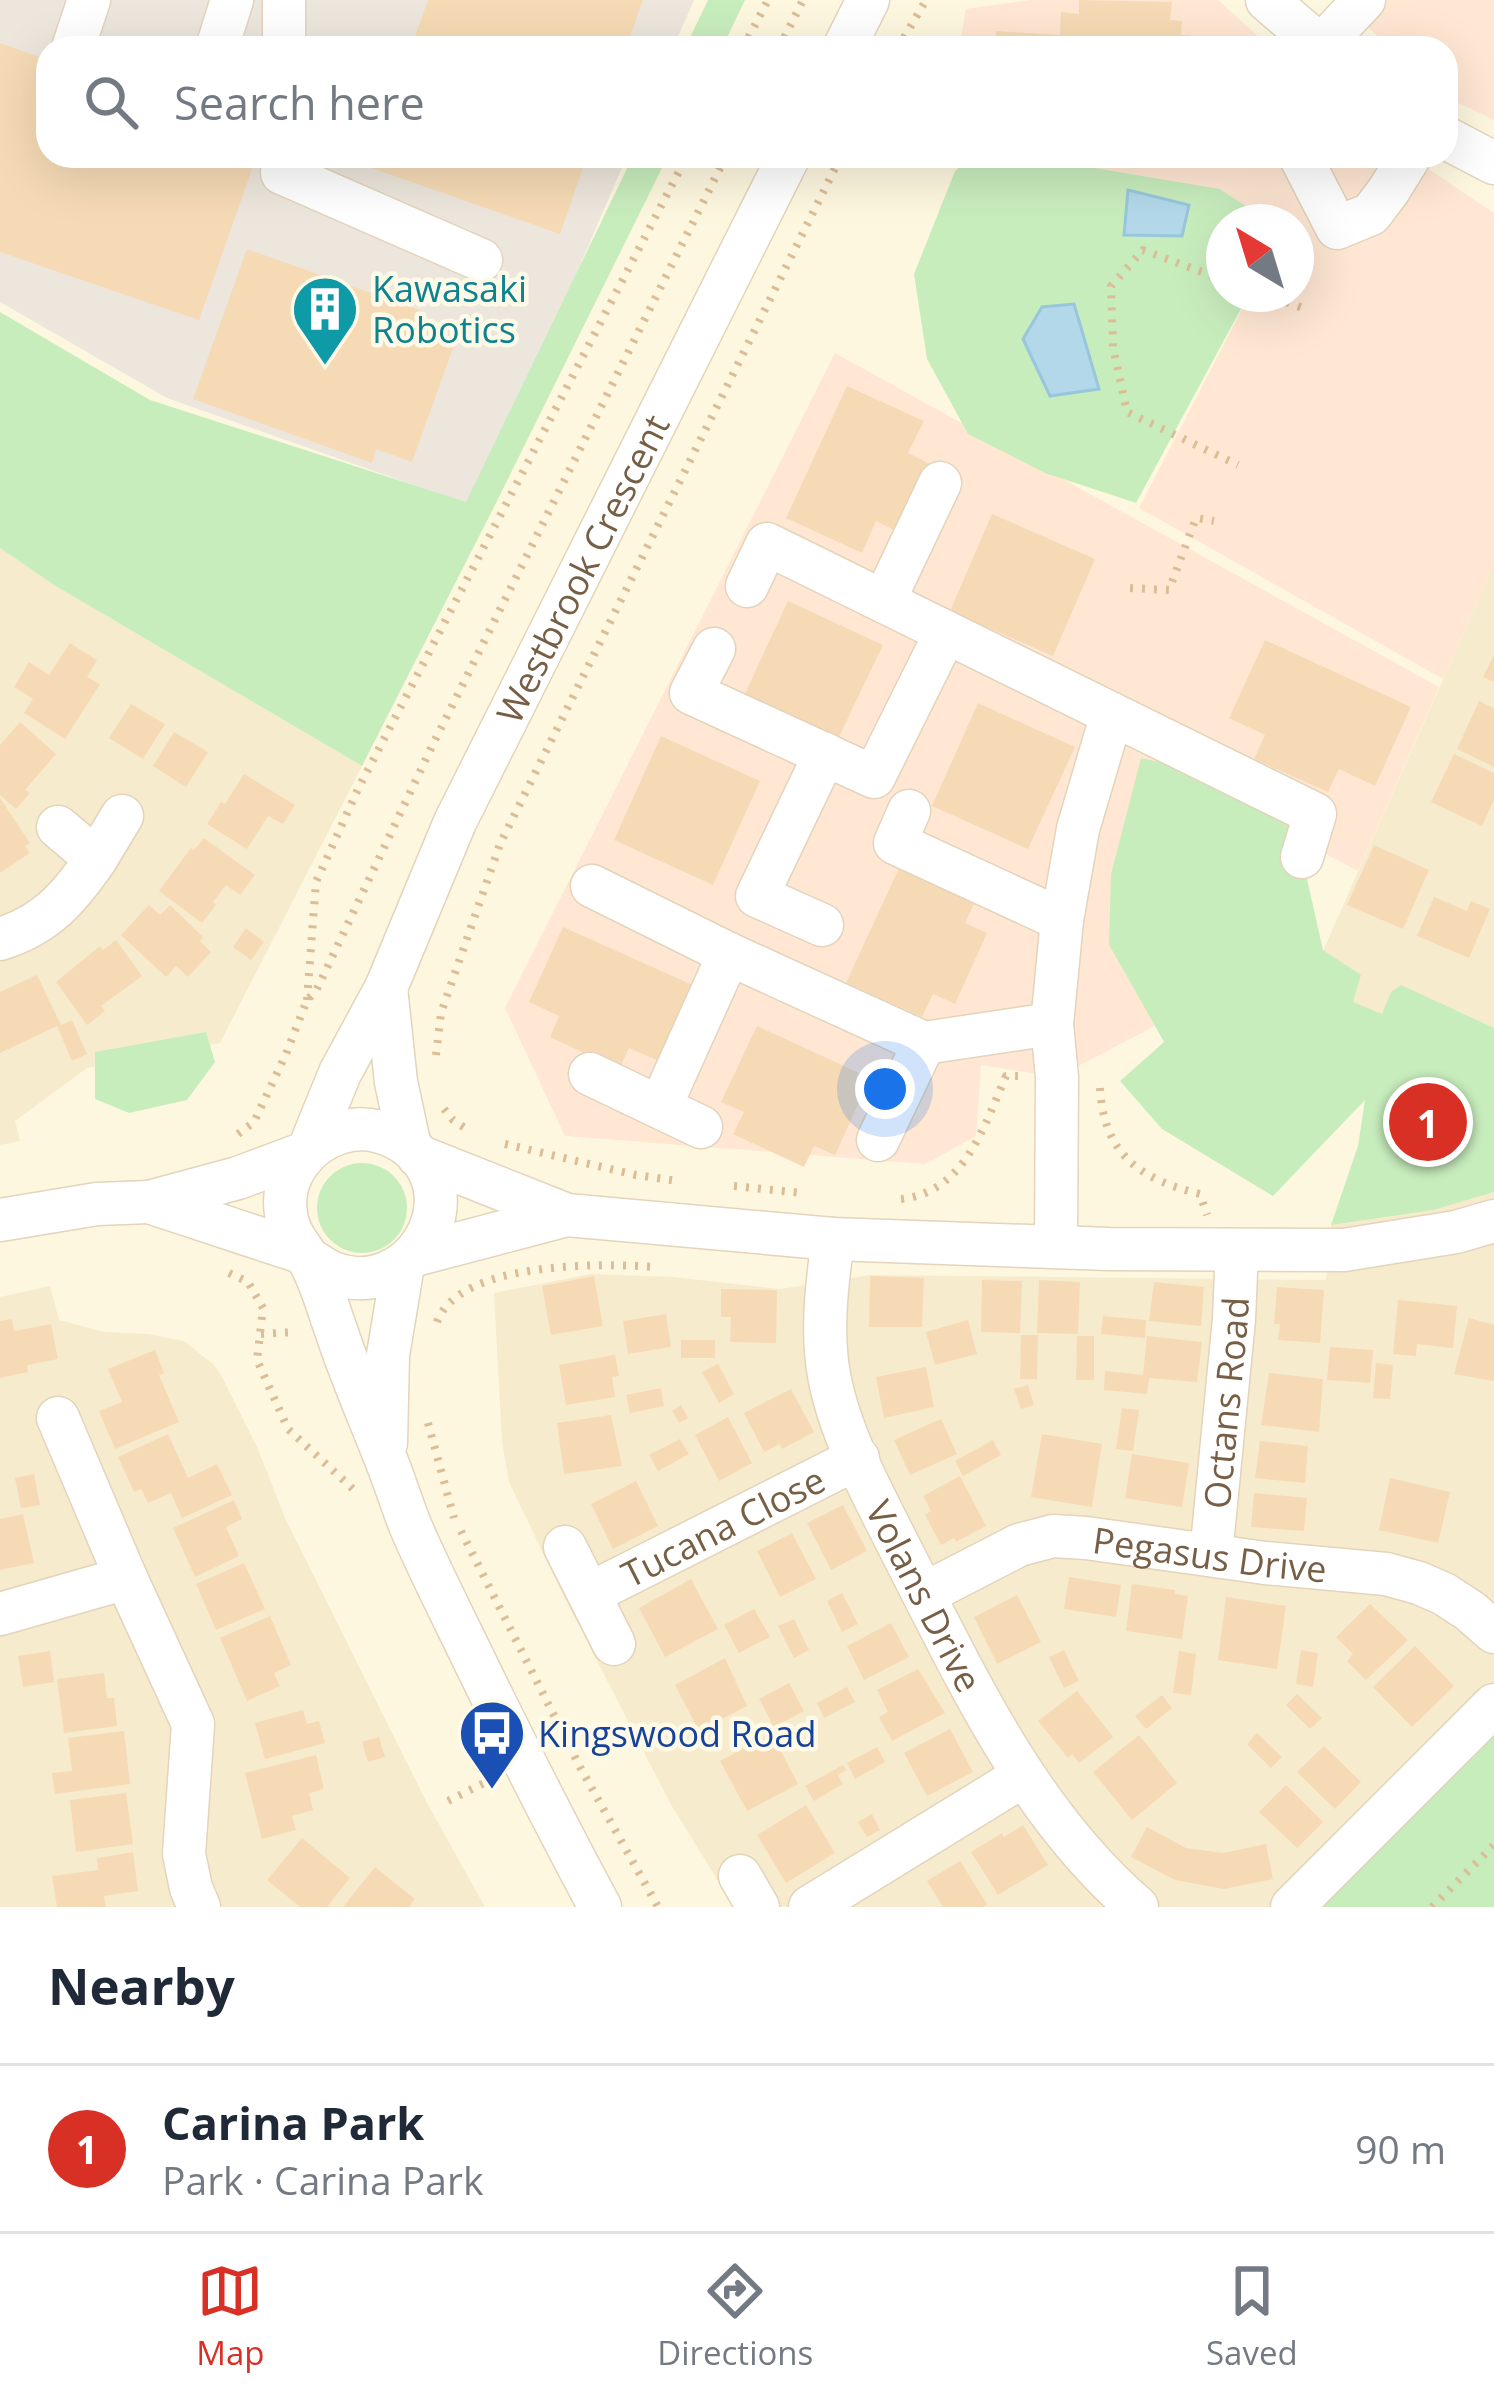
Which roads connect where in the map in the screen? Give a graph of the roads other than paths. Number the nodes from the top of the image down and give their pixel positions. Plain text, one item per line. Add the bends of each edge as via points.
1 (89, 0) edge
2 (232, 0) edge
3 (284, 0) edge
4 (868, 0) edge
5 (1267, 0) edge
6 (1364, 0) edge
7 (77, 36) edge
8 (221, 36) edge
9 (284, 36) edge
10 (850, 36) edge
11 (1309, 36) edge
12 (1332, 36) edge
13 (1458, 144) edge
14 (1494, 163) edge
15 (282, 168) edge
16 (783, 168) edge
17 (1306, 168) edge
18 (1403, 168) edge
19 (482, 260) dead end
20 (940, 483) dead end
21 (747, 586) dead end
22 (884, 602) junction
23 (946, 632) junction
24 (714, 649) dead end
25 (1112, 714) junction
26 (825, 754) junction
27 (909, 811) dead end
28 (122, 816) dead end
29 (58, 827) dead end
30 (1302, 857) dead end
31 (96, 859) junction
32 (592, 886) dead end
33 (1062, 920) junction
34 (822, 926) dead end
35 (0, 939) edge
36 (729, 954) junction
37 (386, 988) junction
38 (1052, 1024) junction
39 (924, 1042) junction
40 (590, 1074) dead end
41 (660, 1107) junction
42 (700, 1127) dead end
43 (878, 1140) dead end
44 (307, 1151) junction
45 (414, 1152) junction
46 (149, 1202) junction
47 (567, 1215) junction
48 (0, 1220) edge
49 (1494, 1221) edge
50 (832, 1239) junction
51 (1056, 1246) junction
52 (1225, 1250) junction
53 (306, 1256) junction
54 (409, 1260) junction
55 (58, 1418) dead end
56 (858, 1458) junction
57 (386, 1461) junction
58 (565, 1547) dead end
59 (1211, 1555) junction
60 (126, 1578) junction
61 (589, 1594) junction
62 (924, 1594) junction
63 (0, 1614) edge
64 (1494, 1632) edge
65 (614, 1644) dead end
66 (1494, 1705) edge
67 (1023, 1776) junction
68 (199, 1907) edge
69 (600, 1907) edge
70 (810, 1907) edge
71 (1137, 1907) edge
72 (1292, 1907) edge

1 - 7 street
2 - 8 street
3 - 9 street
4 - 10 street
5 - 11 street
6 - 12 street
13 - 14 street
15 - 19 street
16 - 37 street, Westbrook Crescent via 455,822
17 - 18 street via 1337,229 1371,214
20 - 22 street
21 - 22 street via 767,544
22 - 23 street
23 - 25 street
23 - 26 street via 874,777
24 - 26 street via 692,693
25 - 30 street via 1315,814
25 - 33 street
26 - 34 street via 758,896
27 - 33 street via 895,843
28 - 31 street
29 - 31 street
31 - 35 street via 59,908
32 - 36 street
33 - 38 street
36 - 39 street
36 - 41 street
37 - 44 street, Westbrook Crescent
37 - 45 street, Westbrook Crescent
38 - 39 street
38 - 51 street
39 - 43 street
40 - 41 street
41 - 42 street
44 - 45 street via 327,1137 370,1129
44 - 46 street
44 - 53 street via 286,1192 292,1235
45 - 47 street
45 - 54 street via 435,1196 428,1237
46 - 48 street
46 - 53 street
47 - 50 street
47 - 54 street
49 - 52 street via 1344,1250
50 - 51 street
50 - 56 street, Volans Drive via 829,1374
51 - 52 street
52 - 59 street, Octans Road via 1234,1319
53 - 54 street via 356,1279
53 - 57 street
54 - 57 street via 388,1355
55 - 60 street
56 - 61 street, Tucana Close
56 - 62 street, Volans Drive
57 - 69 street via 446,1603
58 - 61 street, Tucana Close
59 - 62 street, Pegasus Drive via 1053,1536
59 - 64 street, Pegasus Drive via 1386,1574 1419,1583
60 - 63 street
60 - 68 street via 193,1724 184,1854
61 - 65 street, Tucana Close
62 - 67 street, Volans Drive
66 - 72 street
67 - 70 street
67 - 71 street, Volans Drive

